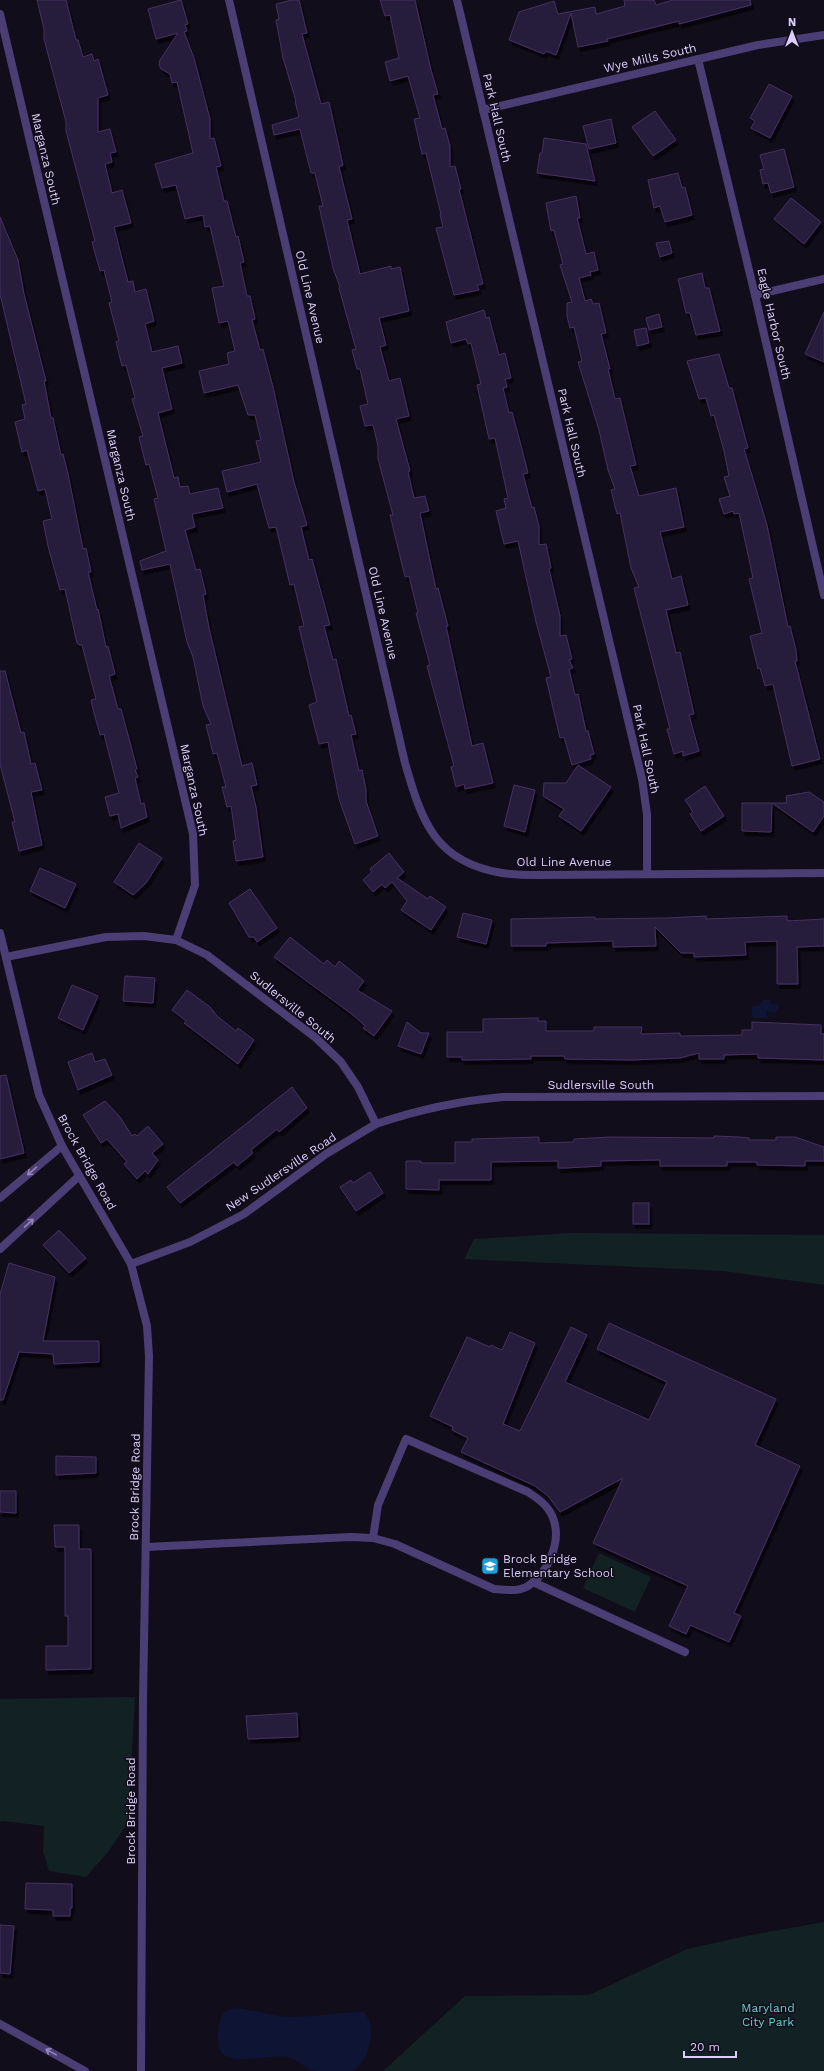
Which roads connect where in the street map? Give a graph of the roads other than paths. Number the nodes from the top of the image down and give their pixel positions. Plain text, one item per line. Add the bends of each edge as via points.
1 (229, 0) edge
2 (457, 0) edge
3 (0, 14) edge
4 (824, 35) edge
5 (698, 59) junction
6 (483, 110) junction
7 (824, 279) edge
8 (755, 295) junction
9 (824, 595) edge
10 (824, 873) edge
11 (647, 874) junction
12 (0, 933) edge
13 (176, 940) junction
14 (6, 958) junction
15 (824, 1096) edge
16 (376, 1124) junction
17 (62, 1146) junction
18 (79, 1176) junction
19 (0, 1198) edge
20 (0, 1246) edge
21 (0, 1250) edge
22 (131, 1264) junction
23 (373, 1538) junction
24 (146, 1547) junction
25 (533, 1582) junction
26 (685, 1652) dead end
27 (0, 2024) edge
28 (85, 2071) edge
29 (141, 2071) edge

1 - 11 street, Old Line Avenue via 416,802 431,832 453,856 478,867 503,874
2 - 6 street, Park Hall South
3 - 13 street, Marganza South via 193,834 195,884
4 - 5 street, Wye Mills South via 758,45
5 - 6 street, Wye Mills South
5 - 8 street, Eagle Harbor South
6 - 11 street, Park Hall South via 642,779 647,814
7 - 8 street
8 - 9 street, Eagle Harbor South
10 - 11 street, Old Line Avenue
12 - 14 street, Brock Bridge Road
13 - 14 street, Sudlersville South via 144,936 106,937
13 - 16 street, Sudlersville South via 207,955 316,1038 341,1062 358,1087
14 - 17 street, Brock Bridge Road via 39,1095
15 - 16 street, Sudlersville South via 503,1097 465,1100 420,1109
16 - 22 street, New Sudlersville Road via 326,1154 244,1214 190,1242
17 - 18 street, Brock Bridge Road
17 -> 19 street
21 -> 18 street
18 - 22 street, Brock Bridge Road
20 - 21 street
22 - 24 street, Brock Bridge Road via 147,1326 149,1356
23 - 24 street
23 - 25 street via 395,1544 494,1589 512,1590 527,1587
23 - 25 street via 378,1505 406,1439 528,1492 542,1501 555,1522 555,1536 547,1566 540,1578
24 - 29 street, Brock Bridge Road
25 - 26 street
28 -> 27 street

